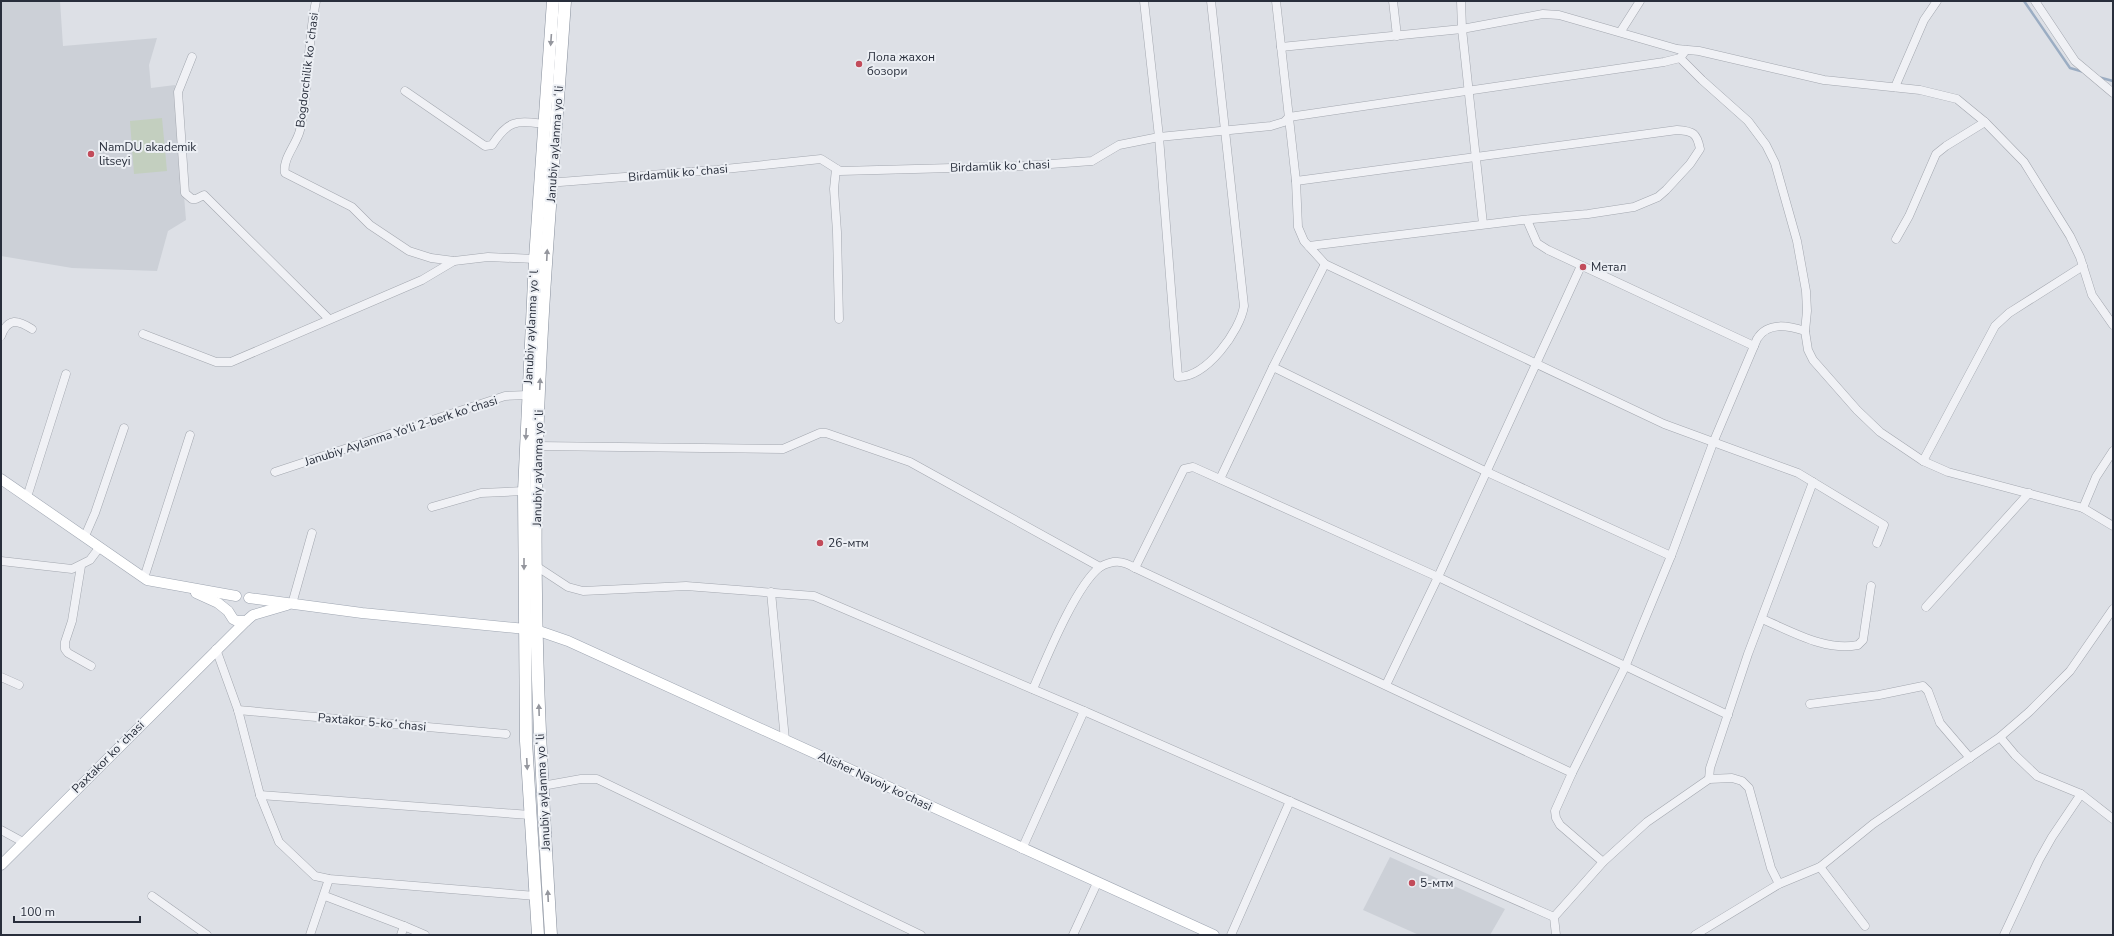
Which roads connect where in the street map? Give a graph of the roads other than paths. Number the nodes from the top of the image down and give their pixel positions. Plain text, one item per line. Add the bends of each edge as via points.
1 (316, 1) edge
2 (553, 1) edge
3 (565, 1) edge
4 (1144, 1) edge
5 (1211, 1) edge
6 (1276, 1) edge
7 (1393, 1) edge
8 (1461, 1) edge
9 (1640, 1) edge
10 (1936, 1) edge
11 (2035, 1) edge
12 (1462, 29) junction
13 (1620, 31) junction
14 (1397, 36) junction
15 (1281, 47) junction
16 (1686, 50) junction
17 (192, 57) dead end
18 (1680, 58) junction
19 (1895, 87) junction
20 (405, 91) dead end
21 (1468, 92) junction
22 (2113, 93) edge
23 (1289, 117) junction
24 (1986, 122) junction
25 (545, 124) junction
26 (1225, 132) junction
27 (1159, 137) junction
28 (1476, 158) junction
29 (836, 169) junction
30 (1296, 182) junction
31 (546, 183) junction
32 (1527, 220) junction
33 (1483, 224) junction
34 (1896, 239) dead end
35 (1309, 246) junction
36 (535, 259) junction
37 (454, 261) junction
38 (1325, 264) junction
39 (1581, 266) junction
40 (2083, 266) junction
41 (330, 319) junction
42 (839, 319) dead end
43 (2113, 325) edge
44 (32, 329) dead end
45 (1805, 331) junction
46 (143, 334) dead end
47 (1, 336) edge
48 (1754, 346) junction
49 (1537, 364) junction
50 (1273, 366) junction
51 (66, 374) dead end
52 (528, 395) junction
53 (124, 428) dead end
54 (190, 435) dead end
55 (1713, 443) junction
56 (537, 446) junction
57 (2113, 451) edge
58 (1923, 461) junction
59 (275, 472) dead end
60 (1487, 472) junction
61 (1, 479) edge
62 (1220, 479) junction
63 (1813, 482) junction
64 (524, 491) junction
65 (2029, 493) junction
66 (27, 497) junction
67 (432, 508) dead end
68 (2083, 508) junction
69 (2113, 526) edge
70 (312, 533) dead end
71 (85, 536) junction
72 (1877, 543) dead end
73 (99, 548) junction
74 (1671, 556) junction
75 (1, 560) edge
76 (81, 566) junction
77 (536, 566) junction
78 (1100, 566) junction
79 (1135, 568) junction
80 (1438, 577) junction
81 (144, 578) junction
82 (1871, 586) dead end
83 (182, 587) junction
84 (771, 592) junction
85 (236, 596) junction
86 (249, 598) junction
87 (292, 604) junction
88 (1926, 608) dead end
89 (2113, 609) edge
90 (230, 615) junction
91 (249, 618) junction
92 (1762, 619) junction
93 (530, 630) junction
94 (216, 649) junction
95 (91, 666) dead end
96 (1625, 666) junction
97 (1, 677) edge
98 (19, 685) dead end
99 (1386, 685) junction
100 (1033, 689) junction
101 (1810, 704) dead end
102 (238, 710) junction
103 (1084, 710) junction
104 (1728, 715) junction
105 (506, 734) dead end
106 (2000, 737) junction
107 (786, 740) junction
108 (1970, 758) junction
109 (1572, 773) junction
110 (1709, 779) junction
111 (542, 786) junction
112 (2081, 794) junction
113 (260, 795) junction
114 (1290, 801) junction
115 (530, 815) junction
116 (2113, 819) edge
117 (1, 830) edge
118 (23, 842) junction
119 (1022, 849) junction
120 (1603, 862) junction
121 (1, 865) edge
122 (1820, 867) junction
123 (329, 879) junction
124 (1097, 883) junction
125 (1779, 884) junction
126 (152, 896) dead end
127 (325, 896) junction
128 (536, 896) junction
129 (1554, 917) junction
130 (404, 926) junction
131 (1865, 926) dead end
132 (207, 935) edge
133 (310, 935) edge
134 (401, 935) edge
135 (425, 935) edge
136 (538, 935) edge
137 (551, 935) edge
138 (921, 935) edge
139 (1073, 935) edge
140 (1214, 935) edge
141 (1231, 935) edge
142 (1556, 935) edge
143 (1695, 935) edge
144 (2004, 935) edge

1 - 37 street, Bogdorchilik koʻchasi via 299,132 286,161 285,173 352,207 370,224 409,251 431,258
2 -> 25 highway, Janubiy aylanma yoʻli
3 - 31 highway, Janubiy aylanma yoʻli
4 - 27 street
5 - 26 street
6 - 15 street
7 - 14 street
8 - 12 street
9 - 13 street
10 - 19 street via 1924,20
11 - 22 street via 2075,61
12 - 13 street via 1543,14 1559,15
12 - 14 street
12 - 21 street
13 - 16 street
14 - 15 street
15 - 23 street
16 - 18 street
16 - 19 street via 1824,80
17 - 41 street via 178,92 185,193 192,199 204,195
18 - 21 street, Birdamlik koʻchasi
18 - 45 street via 1748,121 1766,144 1775,163 1797,241 1806,291 1808,311
19 - 24 street via 1957,99
20 - 25 street via 485,146 492,145 506,126 513,122
21 - 23 street, Birdamlik koʻchasi
21 - 28 street
23 - 26 street, Birdamlik koʻchasi via 1279,124
23 - 30 street
24 - 34 street via 1936,154
24 - 40 street via 2024,162 2070,236
25 - 31 highway, Janubiy aylanma yoʻli
26 - 27 street, Birdamlik koʻchasi
26 - 27 street via 1244,310 1218,355 1200,371 1185,377 1178,377
27 - 29 street, Birdamlik koʻchasi via 1114,147 1092,161 1023,166 840,171
28 - 30 street
28 - 32 street via 1676,130 1687,130 1698,138 1700,149 1690,164 1666,190 1644,203 1588,214
28 - 33 street
29 - 31 street, Birdamlik koʻchasi via 821,159 814,159 761,166
29 - 42 street via 834,189
30 - 35 street via 1298,227
31 - 36 highway, Janubiy aylanma yoʻli
56 -> 31 highway, Janubiy aylanma yoʻli
32 - 33 street
32 - 39 street via 1538,244
33 - 35 street
35 - 38 street
36 - 37 street, Bogdorchilik koʻchasi via 488,257
36 - 52 highway, Janubiy aylanma yoʻl
37 - 41 street via 422,280
38 - 49 street
38 - 50 street
39 - 48 street
39 - 49 street
40 - 43 street via 2092,295
40 - 58 street via 2009,313 1994,326
41 - 46 street via 227,363 216,362
44 - 47 street via 20,322 14,322 4,328
45 - 48 street via 1791,326 1774,327 1760,334
45 - 58 street via 1808,350 1814,360 1857,410 1880,432
48 - 55 street
49 - 55 street via 1664,424
49 - 60 street
50 - 60 street
50 - 62 street
51 - 66 street
52 - 59 street, Janubiy Аylanma Yo'li 2-berk koʼchasi via 505,396
52 -> 64 highway, Janubiy aylanma yoʻli
53 - 71 street
54 - 81 street
55 - 63 street via 1798,473
55 - 74 street
56 - 77 highway, Janubiy aylanma yoʻli
56 - 78 street via 783,449 815,434 826,433 910,462
57 - 68 street via 2096,477
58 - 65 street via 1948,472
60 - 74 street
60 - 80 street
61 - 66 main road
62 - 79 street via 1193,467 1184,469
62 - 80 street
63 - 72 street via 1884,525
63 - 92 street
64 - 67 street via 480,493
64 -> 93 highway, Janubiy aylanma yoʻli
65 - 68 street
65 - 88 street
66 - 71 main road
68 - 69 street
70 - 87 street
71 - 73 main road
73 - 76 street via 90,560
73 - 81 main road
74 - 96 street
75 - 76 street via 64,569
76 - 95 street via 72,621 64,642 68,653
77 - 84 street via 568,587 583,591 686,586
77 - 93 highway, Janubiy aylanma yoʻli
78 - 79 street via 1116,561 1125,562
78 - 100 street via 1092,572 1065,619
79 - 99 street
80 - 96 street
80 - 99 street
81 - 83 main road
82 - 92 street via 1863,640 1858,645 1836,646 1822,643
83 - 85 main road
83 - 90 main road via 218,603
84 - 100 street via 814,596
84 - 107 street
85 - 86 main road
85 - 90 main road via 229,602
86 - 87 main road, Alisher Navoiy ko'chasi
86 - 91 main road via 254,606
87 - 91 main road
87 - 93 main road, Alisher Navoiy ko'chasi
89 - 106 street via 2070,671
90 - 91 main road via 237,621
90 - 94 main road
91 - 94 main road
92 - 104 street
93 - 107 main road, Alisher Navoiy ko'chasi via 568,640
111 -> 93 highway, Janubiy aylanma yoʻli
93 -> 115 highway, Janubiy aylanma yoʻli
94 - 102 street
94 - 118 main road, Paxtakor koʻchasi
96 - 104 street
96 - 109 street
97 - 98 street
99 - 109 street
100 - 103 street
101 - 108 street via 1923,686 1927,690 1940,724
102 - 105 street, Paxtakor 5-koʻchasi
102 - 113 street
103 - 114 street
103 - 119 street
104 - 110 street via 1710,768
106 - 108 street
106 - 112 street via 2037,776
107 - 119 main road, Alisher Navoiy ko'chasi
108 - 122 street via 1873,824
109 - 120 street via 1558,804 1556,818 1560,825
110 - 120 street via 1647,822
110 - 125 street via 1732,778 1742,781 1749,788 1771,868
137 -> 111 highway, Janubiy aylanma yoʻli
111 - 138 street via 580,779 597,779
112 - 116 street
112 - 144 street via 2039,860
113 - 115 street
113 - 123 street via 279,842 314,876
114 - 129 street
114 - 141 street
115 - 128 highway, Janubiy aylanma yoʻli
117 - 118 street
118 - 121 main road, Paxtakor koʻchasi
119 - 124 main road, Alisher Navoiy ko'chasi
120 - 129 street
122 - 125 street
122 - 131 street
123 - 127 street
123 - 128 street
124 - 139 street
124 - 140 main road, Alisher Navoiy ko'chasi
125 - 143 street
126 - 132 street
127 - 130 street
127 - 133 street
128 - 136 highway, Janubiy aylanma yoʻli
129 - 142 street
130 - 134 street
130 - 135 street

